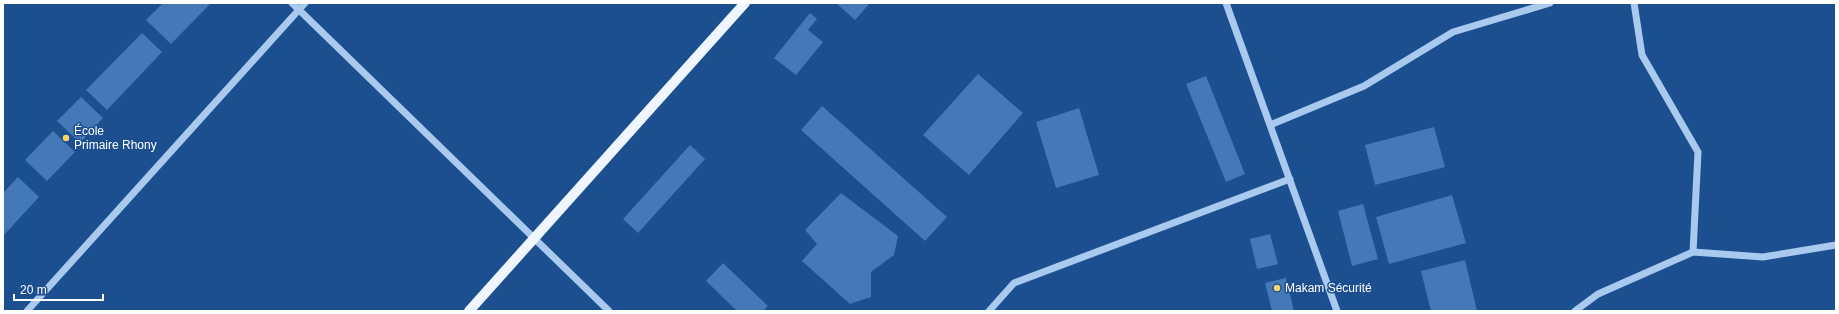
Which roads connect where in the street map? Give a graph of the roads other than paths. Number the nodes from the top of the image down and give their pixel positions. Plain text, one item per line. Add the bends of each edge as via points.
1 (292, 3) edge
2 (305, 3) edge
3 (745, 3) edge
4 (1226, 3) edge
5 (1550, 3) edge
6 (1634, 3) edge
7 (299, 10) junction
8 (1270, 125) junction
9 (1290, 179) junction
10 (533, 240) junction
11 (1836, 245) edge
12 (1693, 252) junction
13 (27, 311) edge
14 (469, 311) edge
15 (609, 311) edge
16 (989, 311) edge
17 (1337, 311) edge
18 (1575, 311) edge

1 - 7 street
2 - 7 street
3 - 10 main road
4 - 8 street
5 - 8 street via 1454,32 1364,86
6 - 12 street via 1642,55 1698,152
7 - 10 street
7 - 13 street
8 - 9 street
9 - 16 street via 1014,283
9 - 17 street
10 - 14 main road
10 - 15 street
11 - 12 street via 1763,257
12 - 18 street via 1598,294

